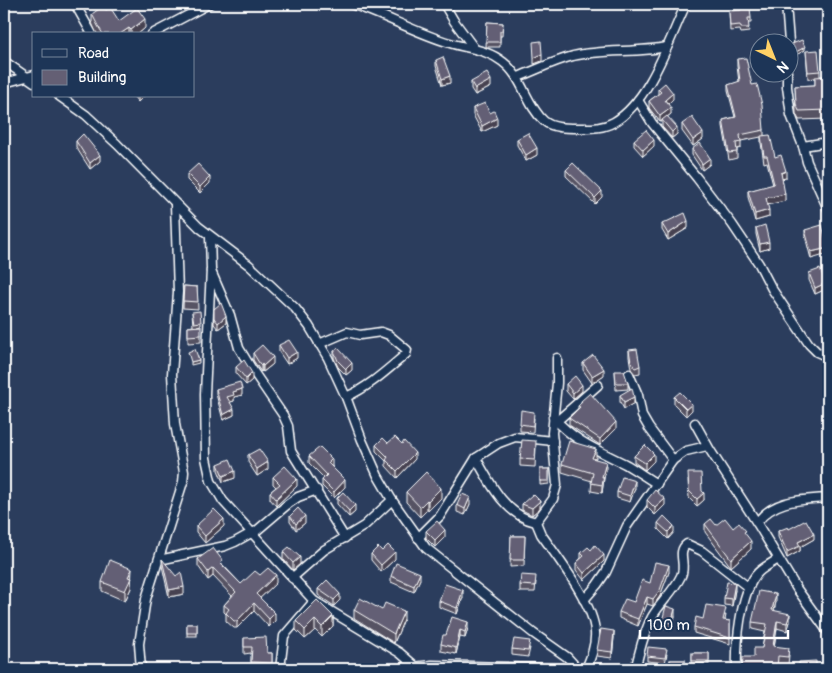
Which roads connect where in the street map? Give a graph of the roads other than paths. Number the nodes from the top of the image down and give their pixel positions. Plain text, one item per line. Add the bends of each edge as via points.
1 (75, 4) edge
2 (209, 4) edge
3 (351, 4) edge
4 (444, 4) edge
5 (686, 4) edge
6 (786, 4) edge
7 (91, 32) edge
8 (156, 32) edge
9 (787, 32) edge
10 (667, 46) junction
11 (474, 48) junction
12 (4, 61) edge
13 (30, 76) edge
14 (518, 77) junction
15 (788, 82) edge
16 (4, 83) edge
17 (62, 98) edge
18 (638, 100) junction
19 (828, 142) edge
20 (803, 146) junction
21 (175, 204) junction
22 (828, 209) edge
23 (210, 237) junction
24 (211, 269) junction
25 (319, 344) junction
26 (828, 357) edge
27 (557, 358) dead end
28 (629, 374) dead end
29 (598, 385) dead end
30 (346, 397) junction
31 (555, 419) junction
32 (695, 423) dead end
33 (553, 441) junction
34 (707, 446) junction
35 (476, 458) junction
36 (673, 460) junction
37 (657, 484) junction
38 (317, 490) junction
39 (828, 498) edge
40 (392, 500) junction
41 (536, 522) junction
42 (757, 523) junction
43 (253, 533) junction
44 (345, 538) junction
45 (418, 538) junction
46 (778, 559) junction
47 (159, 560) junction
48 (292, 578) junction
49 (749, 588) junction
50 (584, 600) junction
51 (314, 601) junction
52 (828, 632) edge
53 (415, 666) junction
54 (432, 667) edge
55 (140, 669) edge
56 (280, 669) edge
57 (395, 669) edge
58 (578, 669) edge
59 (586, 669) edge
60 (635, 669) edge
61 (738, 669) edge

1 - 7 street
2 - 8 street
3 - 11 street via 442,40
4 - 11 street
5 - 10 street
6 - 9 street
10 - 14 street via 645,51 573,56
10 - 18 street
11 - 14 street via 495,56
12 - 13 street
13 - 16 street
14 - 18 street via 541,118 549,125 603,126 621,117
15 - 20 street via 791,115
17 - 21 street via 106,133
18 - 26 street via 652,123 732,224 809,344
19 - 20 street
20 - 22 street
21 - 23 street
21 - 47 street via 178,292 172,374 175,424 184,472
23 - 24 street
23 - 25 street via 249,265 289,302
24 - 38 street via 239,348 283,415 291,451
24 - 43 street via 205,394 208,471 219,495
25 - 30 street
25 - 30 street via 347,332 360,335 381,332 407,350 373,381
27 - 31 street
28 - 36 street via 642,416
29 - 31 street
30 - 40 street via 362,440
31 - 33 street
31 - 37 street via 575,438
32 - 34 street
33 - 35 street via 515,437
33 - 41 street via 558,485 553,499
34 - 36 street via 686,451
34 - 42 street
35 - 41 street via 492,486 512,510 526,520
35 - 45 street via 440,516
36 - 37 street
37 - 50 street via 627,526 597,586
38 - 43 street via 288,504
38 - 44 street
39 - 42 street via 770,508
40 - 44 street via 364,526
40 - 45 street
41 - 50 street
42 - 46 street
43 - 47 street via 225,546
43 - 48 street
44 - 48 street via 324,550
45 - 58 street via 435,556 567,657
46 - 49 street via 758,573
46 - 52 street
47 - 55 street via 141,623
48 - 51 street
49 - 60 street via 702,551 687,544 681,551 682,573 653,616
49 - 61 street via 737,644
50 - 59 street via 595,632 593,652
51 - 53 street via 400,653
51 - 56 street via 284,636
53 - 54 street
53 - 57 street
54 - 58 street

